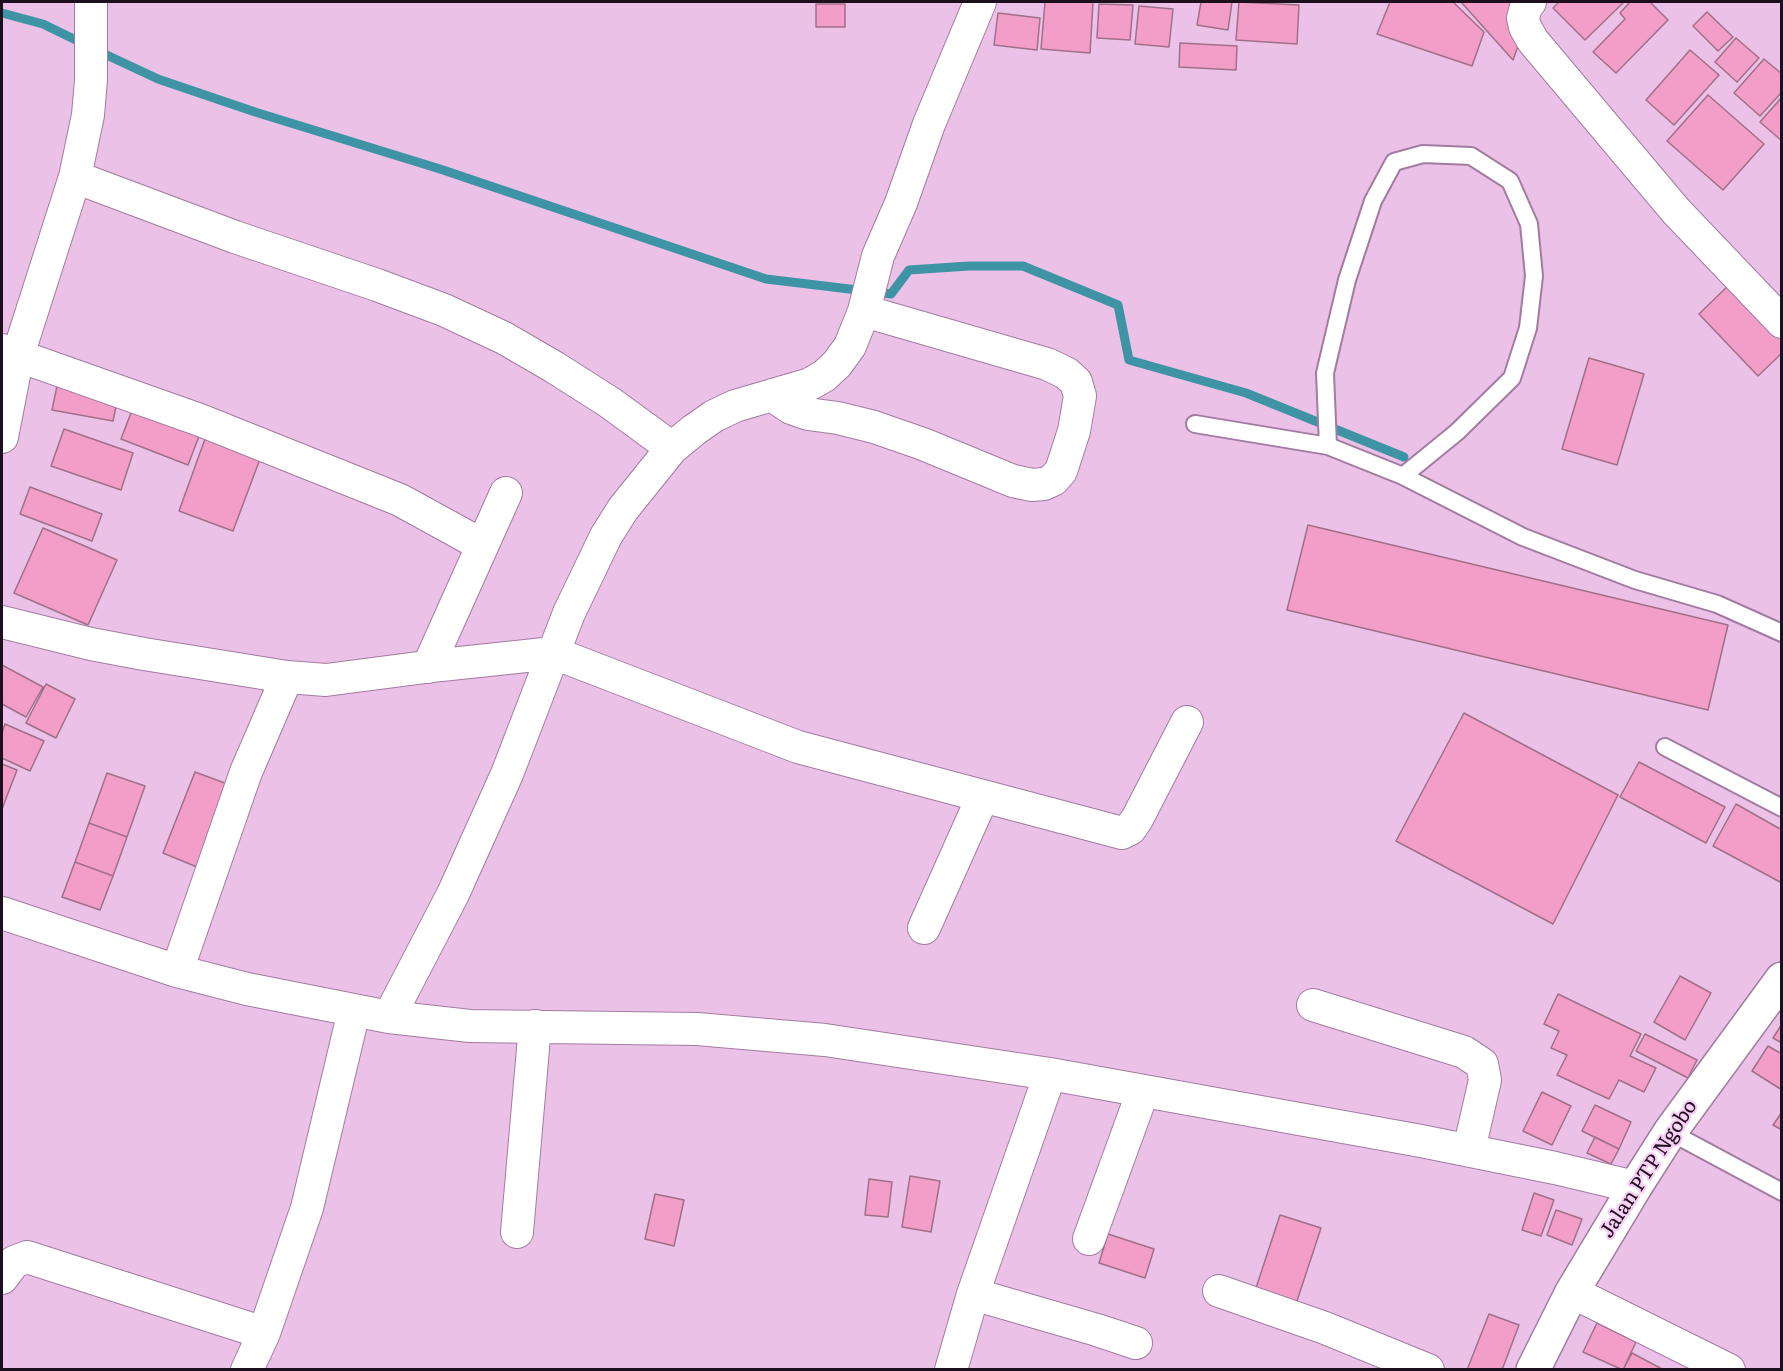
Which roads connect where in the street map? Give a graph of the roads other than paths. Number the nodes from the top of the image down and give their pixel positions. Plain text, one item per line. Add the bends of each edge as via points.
1 (91, 2) edge
2 (980, 2) edge
3 (1530, 2) edge
4 (75, 177) junction
5 (865, 306) junction
6 (1782, 322) edge
7 (10, 352) edge
8 (772, 395) junction
9 (1194, 424) dead end
10 (2, 436) edge
11 (1328, 446) junction
12 (672, 448) junction
13 (1403, 476) junction
14 (506, 492) dead end
15 (483, 545) junction
16 (2, 622) edge
17 (1782, 633) edge
18 (554, 653) junction
19 (428, 667) junction
20 (287, 677) junction
21 (1186, 722) dead end
22 (1665, 747) dead end
23 (983, 796) junction
24 (1782, 808) edge
25 (2, 913) edge
26 (924, 928) dead end
27 (177, 971) junction
28 (1782, 979) edge
29 (1313, 1005) dead end
30 (354, 1011) junction
31 (389, 1017) junction
32 (535, 1026) junction
33 (1050, 1074) junction
34 (1143, 1091) junction
35 (1670, 1132) junction
36 (1469, 1150) junction
37 (1635, 1186) junction
38 (1782, 1192) edge
39 (517, 1232) dead end
40 (1089, 1239) dead end
41 (2, 1278) edge
42 (1219, 1291) dead end
43 (1572, 1292) junction
44 (973, 1294) junction
45 (264, 1333) junction
46 (1136, 1343) dead end
47 (248, 1370) edge
48 (951, 1370) edge
49 (1428, 1370) edge
50 (1533, 1370) edge
51 (1729, 1370) edge

1 - 4 street via 88,115
2 - 5 street via 878,256
3 - 6 street via 1523,18 1533,40 1676,211
4 - 7 street
4 - 12 street via 444,310 554,367
5 - 8 street via 850,346 837,364 810,384
5 - 8 street via 1066,373 1076,382 1080,396 1061,471 1044,484 1013,481 923,444 791,408
7 - 10 street
7 - 15 street via 200,420 400,500
8 - 12 street via 714,416
9 - 11 lane
11 - 13 lane
11 - 13 lane via 1325,373 1347,280 1373,201 1394,162 1423,154 1471,156 1510,181 1529,224 1534,276 1528,328 1512,378
12 - 18 street via 606,536
13 - 17 lane via 1523,537 1635,580 1717,604
14 - 15 street
15 - 19 street
16 - 20 street via 91,644
18 - 19 street
18 - 23 street via 798,747
18 - 31 street via 474,848
19 - 20 street via 356,678
20 - 27 street via 246,772
21 - 23 street via 1137,819 1122,833
22 - 24 lane
23 - 26 street
25 - 27 street
27 - 30 street
28 - 35 main road, Jalan PTP Ngobo
29 - 36 street via 1464,1052 1482,1064 1485,1080
30 - 31 street
30 - 45 street via 307,1208
31 - 32 street via 470,1026
32 - 33 street via 756,1033 836,1041
32 - 39 street
33 - 34 street
33 - 44 street
34 - 36 street
34 - 40 street
35 - 37 main road, Jalan PTP Ngobo
35 - 38 lane
36 - 37 street
37 - 43 main road, Jalan PTP Ngobo
41 - 45 street via 14,1262 27,1257
42 - 49 street
43 - 50 main road, Jalan PTP Ngobo
43 - 51 street
44 - 46 street
44 - 48 street
45 - 47 street

